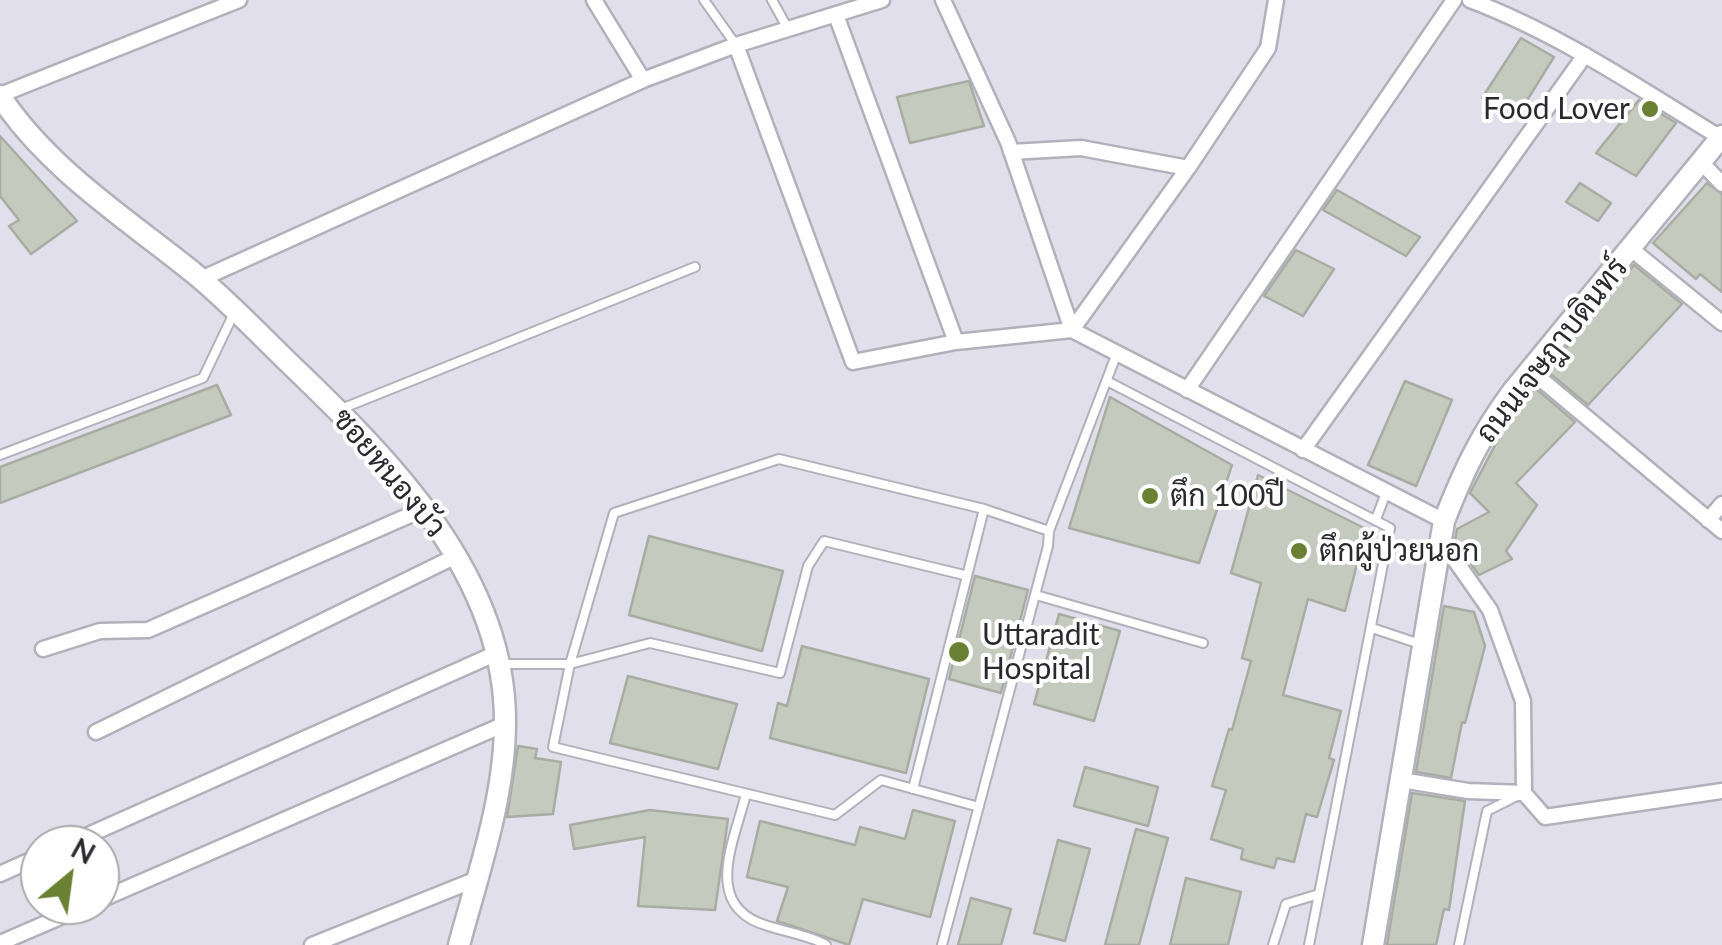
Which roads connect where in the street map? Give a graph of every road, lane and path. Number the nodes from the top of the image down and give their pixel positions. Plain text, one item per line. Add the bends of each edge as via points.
1 (239, 0) edge
2 (594, 0) edge
3 (704, 0) edge
4 (772, 0) edge
5 (882, 0) edge
6 (943, 0) edge
7 (1276, 0) edge
8 (1454, 0) edge
9 (1470, 0) edge
10 (1523, 0) edge
11 (836, 14) junction
12 (1518, 18) junction
13 (788, 29) junction
14 (736, 46) junction
15 (1585, 55) junction
16 (642, 80) junction
17 (0, 96) edge
18 (1721, 137) edge
19 (1011, 152) junction
20 (1700, 162) junction
21 (1188, 168) junction
22 (1722, 184) edge
23 (1630, 248) junction
24 (695, 267) dead end
25 (201, 278) junction
26 (235, 312) junction
27 (1722, 323) edge
28 (1072, 330) junction
29 (956, 342) junction
30 (1117, 353) junction
31 (1530, 370) junction
32 (1107, 382) junction
33 (1187, 390) junction
34 (338, 410) junction
35 (1304, 450) junction
36 (0, 455) edge
37 (1386, 493) junction
38 (1722, 504) edge
39 (426, 508) junction
40 (984, 508) junction
41 (1376, 519) junction
42 (1708, 520) junction
43 (1049, 531) junction
44 (1442, 531) junction
45 (1722, 531) edge
46 (456, 556) junction
47 (964, 575) junction
48 (1036, 594) junction
49 (1372, 628) junction
50 (1203, 644) dead end
51 (1423, 645) junction
52 (43, 650) dead end
53 (498, 658) junction
54 (570, 664) junction
55 (506, 724) junction
56 (96, 732) dead end
57 (1401, 780) junction
58 (912, 789) junction
59 (1722, 790) edge
60 (1524, 793) junction
61 (746, 794) junction
62 (979, 807) junction
63 (112, 825) edge
64 (477, 879) junction
65 (120, 891) edge
66 (1319, 894) junction
67 (42, 925) edge
68 (0, 943) edge
69 (312, 945) edge
70 (459, 945) edge
71 (826, 945) edge
72 (942, 945) edge
73 (1273, 945) edge
74 (1309, 945) edge
75 (1373, 945) edge
76 (1459, 945) edge

1 - 17 street
2 - 16 street
3 - 14 lane
4 - 13 lane
5 - 11 street
6 - 19 street
7 - 21 street via 1268,48
8 - 33 street
9 - 12 street
10 - 12 street
11 - 13 street
11 - 29 street
12 - 15 street
13 - 14 street
14 - 16 street
14 - 29 street via 853,362
15 - 18 street
15 - 35 street
16 - 25 street
17 - 25 street, ซอยหนองบัว via 57,164
18 - 20 street, ถนนเจษฎาบดินทร์
19 - 21 street via 1080,148
19 - 28 street
20 - 22 street
20 - 23 street, ถนนเจษฎาบดินทร์
21 - 28 street
23 - 27 street
23 - 31 street, ถนนเจษฎาบดินทร์
24 - 34 lane
25 - 26 street, ซอยหนองบัว
26 - 34 street, ซอยหนองบัว
26 - 36 lane via 203,378
28 - 29 street
28 - 30 street
30 - 32 lane
30 - 33 street
31 - 42 street
31 - 44 street, ถนนเจษฎาบดินทร์ via 1484,431
32 - 41 lane
32 - 43 lane
33 - 35 street
34 - 39 street, ซอยหนองบัว
35 - 37 street
37 - 41 lane
37 - 44 street
38 - 42 street
39 - 46 street, ซอยหนองบัว
39 - 52 street via 148,630 100,631
40 - 43 lane
40 - 47 lane
40 - 54 lane via 779,459 614,514
41 - 49 lane via 1390,528
42 - 45 street
43 - 48 lane
44 - 51 street, ถนนเจษฎาบดินทร์
44 - 60 street via 1490,610 1523,700
46 - 53 street, ซอยหนองบัว
46 - 56 street
47 - 54 lane via 824,541 808,566 780,673 650,643
47 - 58 lane
48 - 50 lane
48 - 62 lane
49 - 51 lane
49 - 66 lane
51 - 57 street, ถนนเจษฎาบดินทร์
53 - 54 lane
53 - 55 street, ซอยหนองบัว
53 - 63 street
54 - 61 lane via 553,747
55 - 64 street, ซอยหนองบัว
55 - 65 street
57 - 60 street
57 - 75 street, ถนนเจษฎาบดินทร์
58 - 61 lane via 881,780 835,815
58 - 62 lane
59 - 60 street via 1545,817
60 - 76 lane via 1487,811
61 - 71 lane via 726,874 730,899 751,922
62 - 72 lane
64 - 69 street
64 - 70 street, ซอยหนองบัว
66 - 73 lane via 1286,904
66 - 74 lane
67 - 68 street

